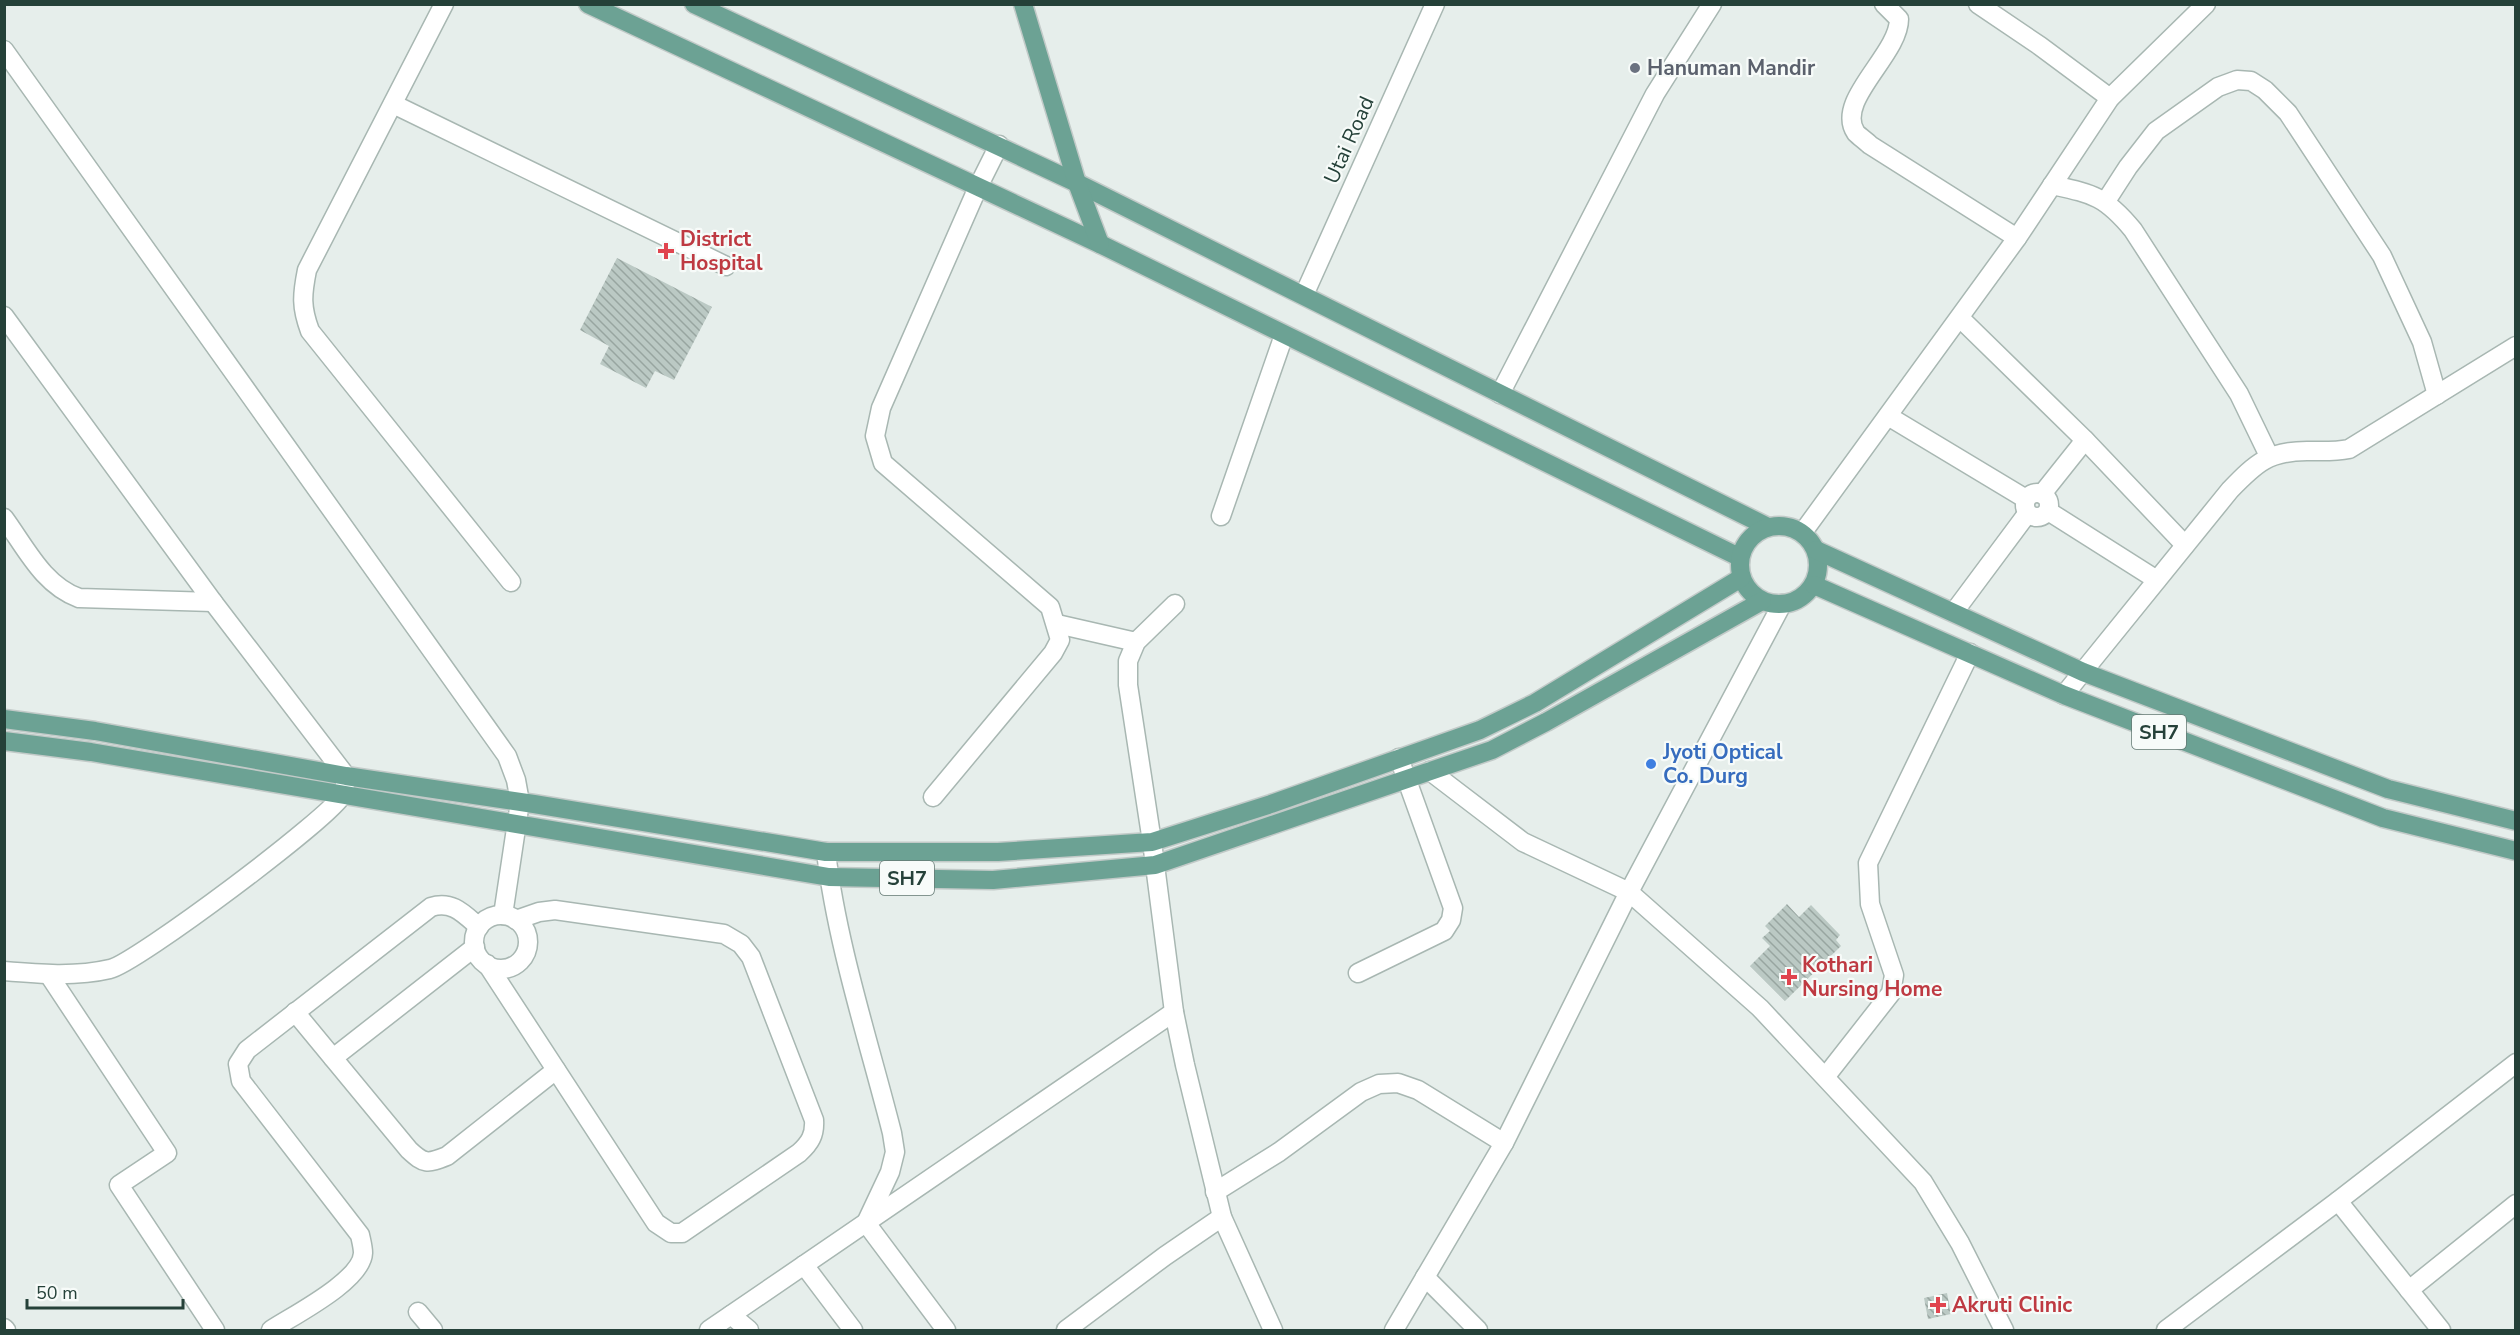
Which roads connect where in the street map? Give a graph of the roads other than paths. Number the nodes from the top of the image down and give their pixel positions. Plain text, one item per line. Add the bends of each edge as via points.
1 (444, 4) edge
2 (588, 4) edge
3 (694, 4) edge
4 (1023, 4) edge
5 (1435, 4) edge
6 (1712, 4) edge
7 (1884, 4) edge
8 (1978, 4) edge
9 (2206, 4) edge
10 (4, 50) edge
11 (2110, 98) junction
12 (393, 104) junction
13 (999, 145) junction
14 (1077, 183) junction
15 (2052, 185) junction
16 (978, 187) junction
17 (2106, 201) junction
18 (2017, 238) junction
19 (1100, 244) junction
20 (726, 266) dead end
21 (1304, 295) junction
22 (4, 316) edge
23 (1960, 318) junction
24 (1284, 335) junction
25 (2516, 346) edge
26 (1500, 394) junction
27 (2437, 395) junction
28 (1888, 416) junction
29 (2085, 440) junction
30 (2269, 456) junction
31 (2036, 505) junction
32 (1221, 516) dead end
33 (4, 518) edge
34 (1766, 526) junction
35 (1803, 532) junction
36 (2185, 545) junction
37 (1816, 550) junction
38 (1739, 557) junction
39 (1741, 578) junction
40 (2157, 580) junction
41 (511, 582) dead end
42 (1814, 585) junction
43 (1762, 601) junction
44 (213, 602) junction
45 (1175, 604) dead end
46 (1782, 604) junction
47 (1954, 612) junction
48 (1057, 624) junction
49 (1136, 642) junction
50 (1970, 653) junction
51 (2083, 672) junction
52 (2064, 695) junction
53 (4, 719) edge
54 (4, 741) edge
55 (1399, 758) junction
56 (1430, 771) junction
57 (346, 776) junction
58 (1406, 780) junction
59 (2388, 789) junction
60 (343, 795) junction
61 (933, 797) dead end
62 (520, 802) junction
63 (2383, 818) junction
64 (2516, 821) edge
65 (518, 823) junction
66 (1152, 842) junction
67 (2516, 851) edge
68 (826, 852) junction
69 (1155, 865) junction
70 (829, 877) junction
71 (1629, 892) junction
72 (509, 917) junction
73 (478, 927) junction
74 (475, 947) junction
75 (487, 964) junction
76 (4, 971) edge
77 (1358, 973) dead end
78 (49, 975) junction
79 (295, 1012) junction
80 (1174, 1012) junction
81 (333, 1058) junction
82 (2516, 1063) edge
83 (556, 1070) junction
84 (1826, 1076) junction
85 (1504, 1143) junction
86 (1215, 1192) junction
87 (2338, 1201) junction
88 (2516, 1204) edge
89 (1222, 1217) junction
90 (866, 1223) junction
91 (804, 1265) junction
92 (1425, 1277) junction
93 (2409, 1290) junction
94 (418, 1312) dead end
95 (731, 1315) junction
96 (215, 1330) edge
97 (271, 1330) edge
98 (434, 1330) edge
99 (709, 1330) edge
100 (749, 1330) edge
101 (853, 1330) edge
102 (946, 1330) edge
103 (1066, 1330) edge
104 (1273, 1330) edge
105 (1394, 1330) edge
106 (1478, 1330) edge
107 (2004, 1330) edge
108 (2166, 1330) edge
109 (2441, 1330) edge

1 - 12 street
2 - 16 main road
3 - 13 main road
4 - 14 main road
5 - 21 street, Utai Road
6 - 26 street via 1655,94
7 - 18 street via 1899,19 1898,34 1858,96 1852,111 1857,134
8 - 11 street
9 - 11 street
10 - 62 street via 507,756
11 - 15 street
12 - 20 street
12 - 41 street via 307,270 303,311 310,331
13 - 14 main road
13 - 16 street
14 - 19 main road
14 - 21 main road
15 - 17 street
15 - 18 street
16 - 19 main road
16 - 48 street via 881,408 875,436 883,463 1050,607
17 - 27 street via 2156,131 2218,87 2237,80 2251,81 2288,112 2382,256 2422,342
17 - 30 street via 2133,230 2233,385
18 - 23 street
19 - 24 main road
21 - 26 main road
22 - 44 street
23 - 28 street
23 - 29 street
24 - 32 street
24 - 38 main road
25 - 27 street
26 - 34 main road
27 - 30 street via 2349,449
28 - 31 street
28 - 35 street
29 - 31 street
29 - 36 street
30 - 36 street via 2230,490
31 - 40 street
31 - 47 street
33 - 44 street via 53,584 65,593 79,598
34 - 35 main road via 1785,525
34 - 38 main road via 1748,538
35 - 37 main road, SH7
36 - 40 street
37 - 42 main road via 1819,568
37 - 47 main road, SH7
38 - 39 main road
39 - 43 main road via 1749,592
39 - 55 main road, SH7 via 1535,703 1480,730
40 - 51 street
42 - 46 main road via 1800,598
42 - 50 main road, SH7
43 - 46 main road
43 - 56 main road, SH7 via 1501,746
44 - 57 street
45 - 49 street
46 - 71 street
47 - 51 main road, SH7
48 - 49 street
48 - 61 street via 1060,640 1053,653
49 - 66 street via 1128,661 1128,685
50 - 52 main road, SH7
50 - 84 street via 1868,863 1870,904 1894,975 1891,993
51 - 52 street
51 - 59 main road, SH7
52 - 63 main road, SH7
53 - 57 main road, SH7 via 95,731
54 - 60 main road, SH7
55 - 58 street
55 - 66 main road, SH7
56 - 58 main road, SH7
56 - 71 street via 1524,842
57 - 60 street
57 - 62 main road, SH7
58 - 69 main road, SH7
58 - 77 street via 1453,908 1451,920 1444,931
59 - 63 main road
59 - 64 main road, SH7
60 - 65 main road, SH7
60 - 78 street via 316,823 149,949 111,969
62 - 65 street
62 - 68 main road, SH7
63 - 67 main road, SH7
65 - 70 main road, SH7
65 - 72 street
66 - 68 main road, SH7 via 998,852
66 - 69 street
68 - 70 street
69 - 70 main road, SH7 via 993,880
69 - 80 street
70 - 90 street via 895,1152
71 - 84 street via 1760,1008
71 - 85 street
72 - 73 street via 489,918
72 - 75 street via 524,928 526,951 510,967 498,969
72 - 83 street via 555,910 724,934 741,944 751,957 814,1120 815,1132 799,1153 682,1233 671,1233 656,1223
73 - 74 street
73 - 79 street via 457,908 440,904 431,907
74 - 75 street
74 - 81 street
75 - 83 street
76 - 78 street
78 - 96 street via 167,1153 119,1185
79 - 81 street
79 - 97 street via 247,1050 238,1064 241,1081 360,1234 364,1255 357,1269 339,1287
80 - 86 street
80 - 90 street
81 - 83 street via 409,1150 421,1161 432,1162 447,1156
82 - 87 street
84 - 107 street via 1923,1182 1960,1243
85 - 86 street via 1418,1090 1398,1083 1378,1084
85 - 92 street
86 - 89 street
87 - 93 street
87 - 108 street
88 - 93 street
89 - 103 street
89 - 104 street
90 - 91 street
90 - 102 street
91 - 95 street
91 - 101 street
92 - 105 street
92 - 106 street
93 - 109 street
94 - 98 street
95 - 99 street
95 - 100 street

